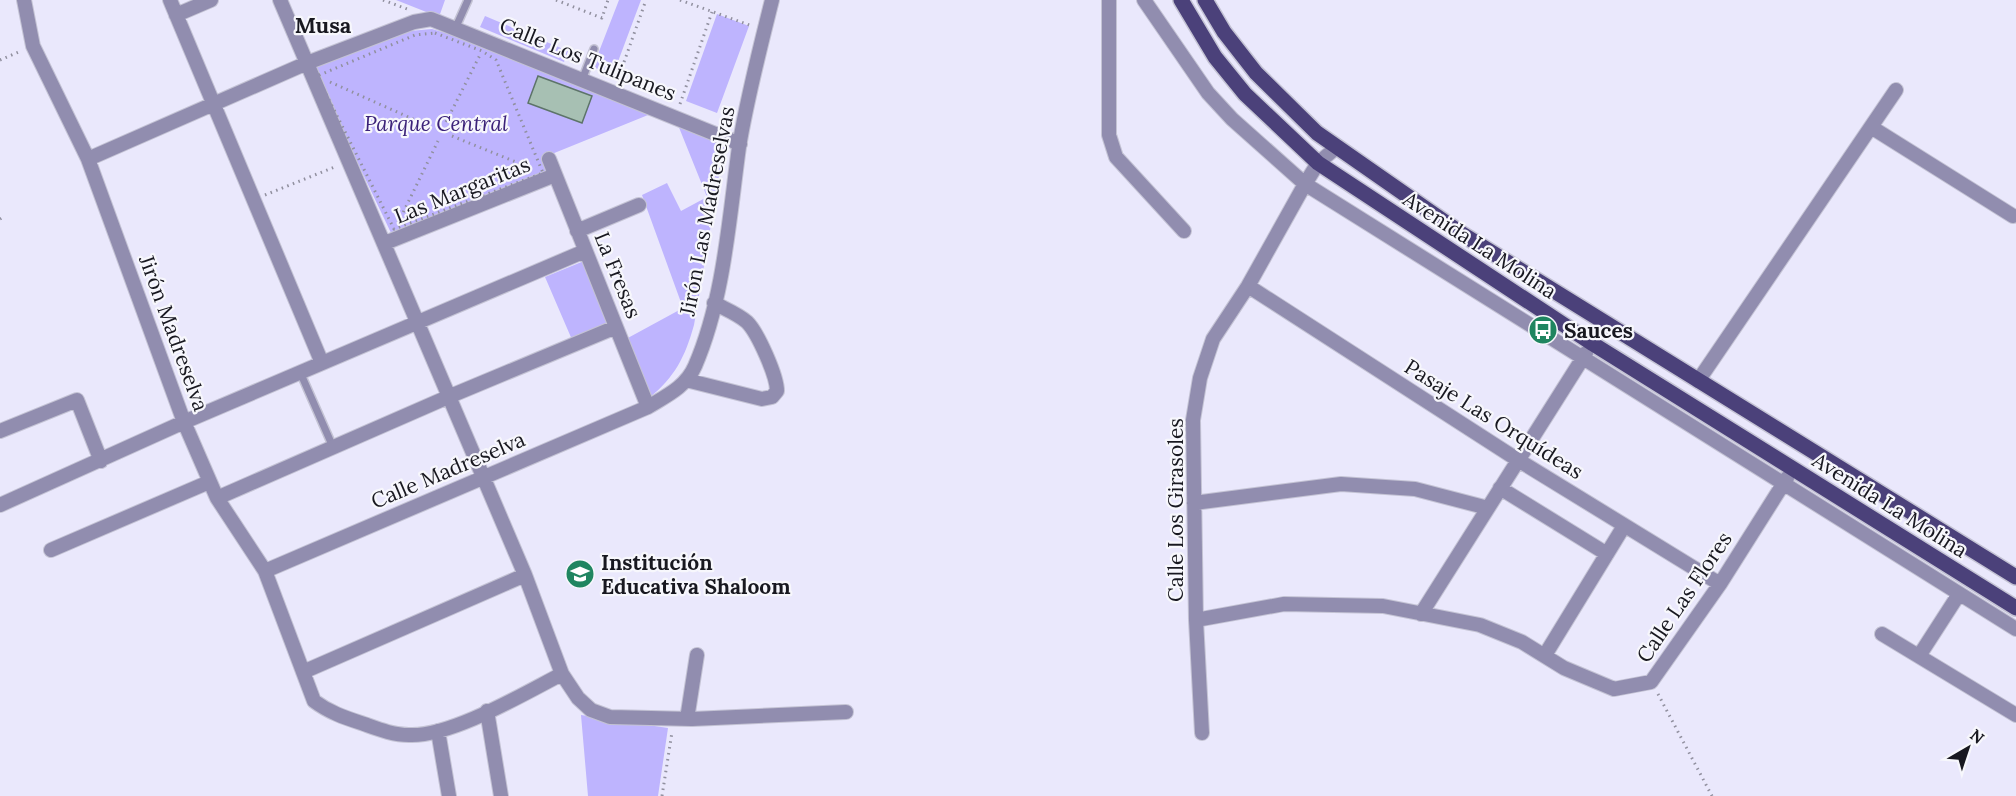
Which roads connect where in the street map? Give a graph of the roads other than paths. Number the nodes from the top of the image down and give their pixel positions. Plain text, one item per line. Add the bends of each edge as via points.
1 (24, 0) edge
2 (170, 0) edge
3 (211, 0) edge
4 (280, 0) edge
5 (468, 0) edge
6 (772, 0) edge
7 (1109, 0) edge
8 (1144, 0) edge
9 (1181, 0) edge
10 (1205, 0) edge
11 (176, 15) junction
12 (455, 28) junction
13 (594, 49) dead end
14 (307, 63) junction
15 (582, 80) junction
16 (1896, 90) dead end
17 (214, 103) junction
18 (1871, 127) junction
19 (740, 144) junction
20 (1337, 147) junction
21 (88, 159) junction
22 (549, 159) dead end
23 (1318, 163) junction
24 (549, 174) junction
25 (1305, 184) junction
26 (639, 205) dead end
27 (2013, 216) dead end
28 (578, 231) junction
29 (1184, 231) dead end
30 (385, 243) junction
31 (585, 251) junction
32 (1248, 286) junction
33 (714, 303) junction
34 (417, 323) junction
35 (616, 327) junction
36 (1593, 344) junction
37 (1582, 358) junction
38 (322, 363) junction
39 (300, 372) junction
40 (686, 380) junction
41 (1698, 381) junction
42 (448, 397) junction
43 (648, 407) junction
44 (184, 422) junction
45 (0, 431) edge
46 (333, 447) junction
47 (1518, 460) junction
48 (101, 461) junction
49 (1794, 469) junction
50 (483, 477) junction
51 (209, 482) junction
52 (1782, 483) junction
53 (1500, 488) junction
54 (217, 498) junction
55 (1194, 503) junction
56 (0, 506) edge
57 (1488, 508) junction
58 (1624, 526) junction
59 (51, 550) dead end
60 (1607, 554) junction
61 (265, 571) junction
62 (525, 575) junction
63 (2016, 577) edge
64 (1720, 584) junction
65 (1959, 594) junction
66 (2016, 608) edge
67 (1421, 614) junction
68 (1196, 620) junction
69 (2016, 629) edge
70 (1882, 634) dead end
71 (697, 655) dead end
72 (1545, 655) junction
73 (1919, 656) junction
74 (303, 672) junction
75 (562, 674) junction
76 (487, 711) junction
77 (846, 712) dead end
78 (2016, 715) edge
79 (680, 718) junction
80 (438, 731) junction
81 (1202, 733) dead end
82 (449, 796) edge
83 (501, 796) edge

1 - 21 street, Jirón Madreselva via 33,46
2 - 11 street
3 - 11 street
4 - 14 street
5 - 12 lane
6 - 19 street, Jirón Las Madreselvas
7 - 29 street via 1109,135 1116,157
8 - 25 street via 1208,93
9 - 23 main road, Avenida La Molina via 1228,74 1263,114
10 - 20 main road, Avenida La Molina via 1256,73 1299,117
11 - 17 street
12 - 14 street, Calle Los Tulipanes via 431,19 414,21
12 - 15 street, Calle Los Tulipanes
13 - 15 lane
14 - 17 street, Calle Los Tulipanes
14 - 30 street
15 - 19 street, Calle Los Tulipanes
16 - 18 street
17 - 21 street, Calle Los Tulipanes
17 - 38 street
18 - 27 street
18 - 41 street
19 - 33 street, Jirón Las Madreselvas
20 - 23 street, Calle Los Girasoles
20 - 41 main road, Avenida La Molina via 1462,234
21 - 44 street, Jirón Madreselva
22 - 24 street, La Fresas
23 - 25 street, Calle Los Girasoles
23 - 36 main road, Avenida La Molina
24 - 28 street, La Fresas
24 - 30 street, Las Margaritas
25 - 32 street, Calle Los Girasoles
25 - 37 street
26 - 28 street
28 - 31 street, La Fresas
30 - 34 street
31 - 34 street
31 - 35 street, La Fresas
32 - 47 street, Pasaje Las Orquídeas
32 - 55 street, Calle Los Girasoles via 1213,339 1200,378 1193,420
33 - 40 street, Jirón Las Madreselvas via 694,367
33 - 40 street via 740,316 756,333 776,382 775,395 762,399
34 - 38 street
34 - 42 street
35 - 42 street
35 - 43 street, La Fresas
36 - 37 street
36 - 49 main road, Avenida La Molina
37 - 47 street
37 - 52 street
38 - 39 street
39 - 44 street
39 - 46 lane
40 - 43 street, Jirón Las Madreselvas
41 - 63 main road, Avenida La Molina
42 - 46 street
42 - 50 street
43 - 50 street, Calle Madreselva
44 - 48 street
44 - 51 street, Jirón Madreselva
45 - 48 street via 77,400
46 - 54 street
47 - 53 street
47 - 58 street, Pasaje Las Orquídeas
48 - 56 street
49 - 52 street, Calle Las Flores
49 - 66 main road, Avenida La Molina
50 - 61 street, Calle Madreselva
50 - 62 street
51 - 54 street, Jirón Madreselva
51 - 59 street
52 - 64 street, Calle Las Flores
52 - 65 street
53 - 57 street
53 - 60 street
54 - 61 street, Jirón Madreselva
55 - 57 street via 1341,484 1415,489
55 - 68 street, Calle Los Girasoles
57 - 67 street
58 - 60 street
58 - 64 street, Pasaje Las Orquídeas
60 - 72 street
61 - 74 street, Jirón Madreselva
62 - 74 street
62 - 75 street
64 - 72 street, Calle Las Flores via 1651,682 1614,689 1564,668
65 - 69 street
65 - 73 street
67 - 68 street, Calle Las Flores via 1383,606 1284,604
67 - 72 street, Calle Las Flores via 1480,625
68 - 81 street, Calle Los Girasoles
70 - 73 street
71 - 79 street
73 - 78 street
74 - 80 street, Jirón Madreselva via 314,701 328,711 390,732 410,735
75 - 76 street, Jirón Madreselva
75 - 79 street via 591,710 610,717
76 - 80 street, Jirón Madreselva
76 - 83 street
77 - 79 street
80 - 82 street

